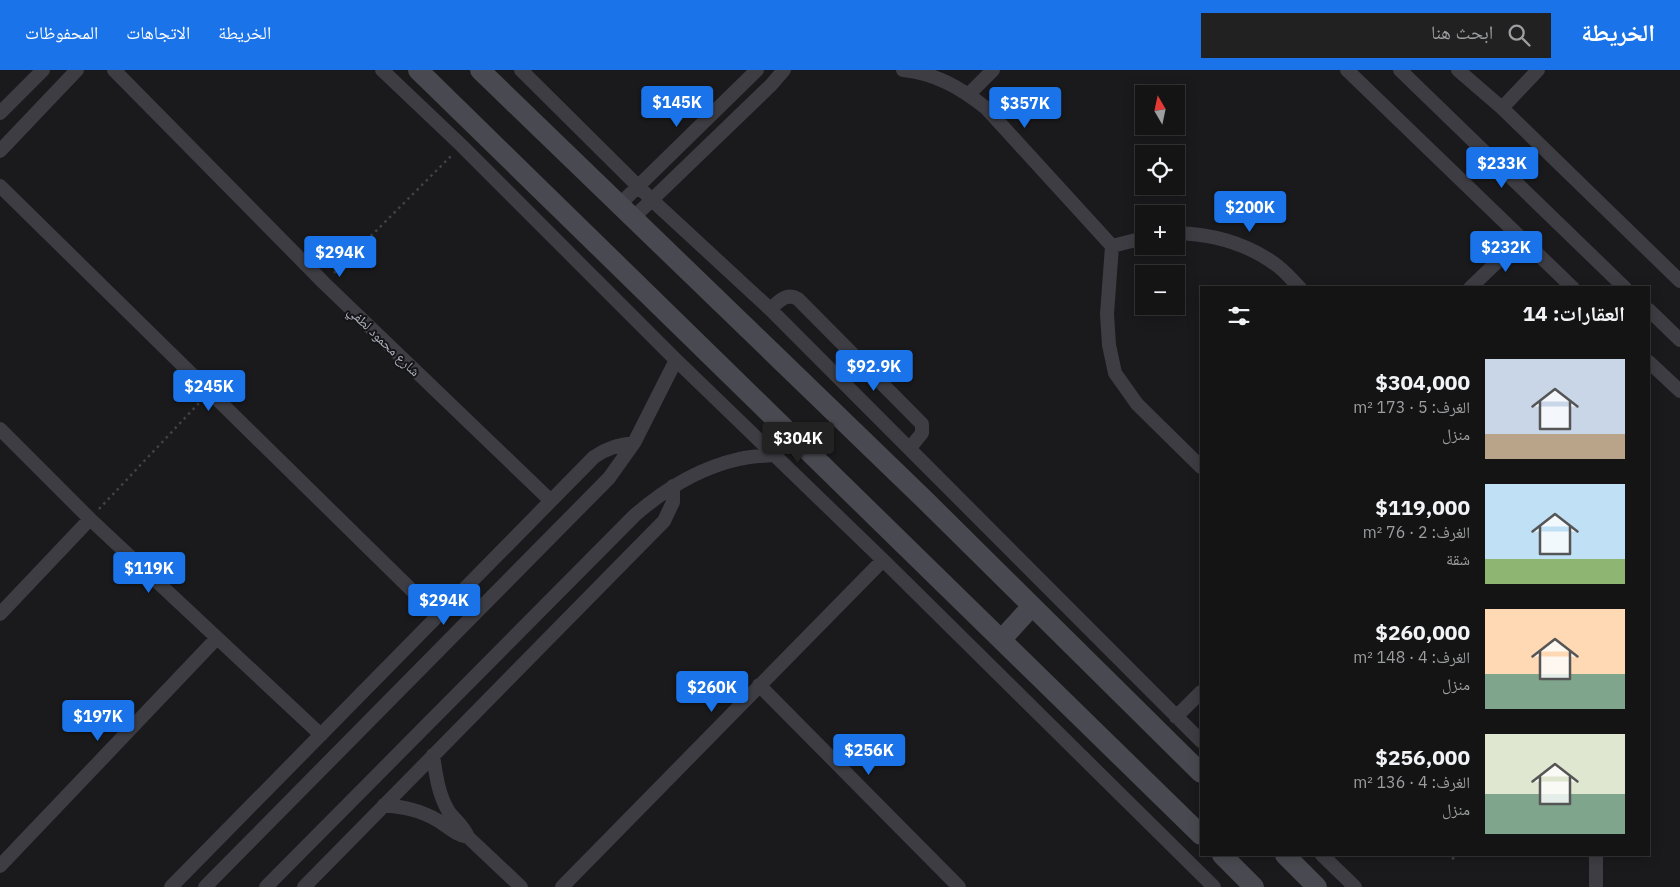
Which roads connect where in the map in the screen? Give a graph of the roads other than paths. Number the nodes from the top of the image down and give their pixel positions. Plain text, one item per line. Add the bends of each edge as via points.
1 (43, 70) edge
2 (77, 70) edge
3 (114, 70) edge
4 (382, 70) edge
5 (480, 70) edge
6 (521, 70) edge
7 (757, 70) edge
8 (784, 70) edge
9 (903, 70) edge
10 (993, 70) edge
11 (1347, 70) edge
12 (1400, 70) edge
13 (1458, 70) edge
14 (1538, 70) edge
15 (428, 73) edge
16 (969, 94) junction
17 (1502, 108) junction
18 (0, 113) edge
19 (0, 151) edge
20 (0, 186) edge
21 (638, 186) junction
22 (652, 200) junction
23 (626, 211) junction
24 (1185, 233) edge
25 (1522, 238) junction
26 (1135, 240) edge
27 (1112, 246) junction
28 (1680, 281) edge
29 (1298, 286) edge
30 (1472, 286) edge
31 (1571, 286) edge
32 (1623, 286) edge
33 (770, 309) junction
34 (1650, 311) edge
35 (1680, 340) edge
36 (676, 360) junction
37 (1650, 363) edge
38 (1680, 391) edge
39 (0, 429) edge
40 (634, 443) junction
41 (910, 448) junction
42 (773, 455) junction
43 (1200, 466) edge
44 (673, 486) junction
45 (551, 501) junction
46 (90, 519) junction
47 (882, 560) junction
48 (1032, 606) junction
49 (0, 614) edge
50 (438, 616) junction
51 (218, 638) junction
52 (1002, 639) junction
53 (759, 685) junction
54 (1200, 693) edge
55 (1176, 717) junction
56 (321, 735) junction
57 (1200, 740) edge
58 (433, 755) junction
59 (1200, 772) edge
60 (384, 805) junction
61 (1200, 834) edge
62 (468, 837) junction
63 (1223, 856) edge
64 (1285, 856) edge
65 (1323, 856) edge
66 (1596, 856) edge
67 (0, 866) edge
68 (324, 866) junction
69 (171, 887) edge
70 (205, 887) edge
71 (266, 887) edge
72 (304, 887) edge
73 (319, 887) edge
74 (521, 887) edge
75 (562, 887) edge
76 (960, 887) edge
77 (1214, 887) edge
78 (1254, 887) edge
79 (1317, 887) edge
80 (1355, 887) edge
81 (1596, 887) edge

1 - 18 street
2 - 19 street
3 - 45 street, شارع محمود لطفي via 324,283
4 - 36 street
5 - 23 street
6 - 21 street
7 - 21 street
8 - 22 street
9 - 16 street via 944,80
10 - 16 street
11 - 25 street
12 - 32 street
13 - 17 street
14 - 17 street
15 - 52 street
16 - 27 street via 1002,125
17 - 28 street
20 - 50 street
21 - 22 street
21 - 23 street
22 - 23 street
22 - 33 street
23 - 48 street
24 - 29 street via 1202,234 1240,244 1275,264
25 - 30 street
25 - 31 street
26 - 27 street
27 - 43 street via 1106,314 1115,373 1137,404
33 - 41 street
33 - 41 street via 785,297 798,299 922,424 922,433
34 - 35 street
36 - 40 street
36 - 42 street
37 - 38 street
39 - 46 street
40 - 45 street via 619,444 594,457
40 - 70 street via 609,478 565,524
41 - 55 street
42 - 44 street via 711,467
42 - 47 street
44 - 58 street via 673,502 664,521
44 - 71 street via 634,515
45 - 50 street
46 - 49 street
46 - 51 street
47 - 53 street
47 - 77 street
48 - 52 street
48 - 59 street
50 - 56 street
51 - 56 street
51 - 67 street
52 - 61 street
53 - 75 street
53 - 76 street
54 - 55 street
55 - 57 street
56 - 69 street
58 - 60 street
58 - 62 street via 440,793
60 - 62 street via 426,814 457,834
60 - 68 street
62 - 74 street
63 - 78 street
64 - 79 street
65 - 80 street
66 - 81 street
68 - 72 street
68 - 73 street

